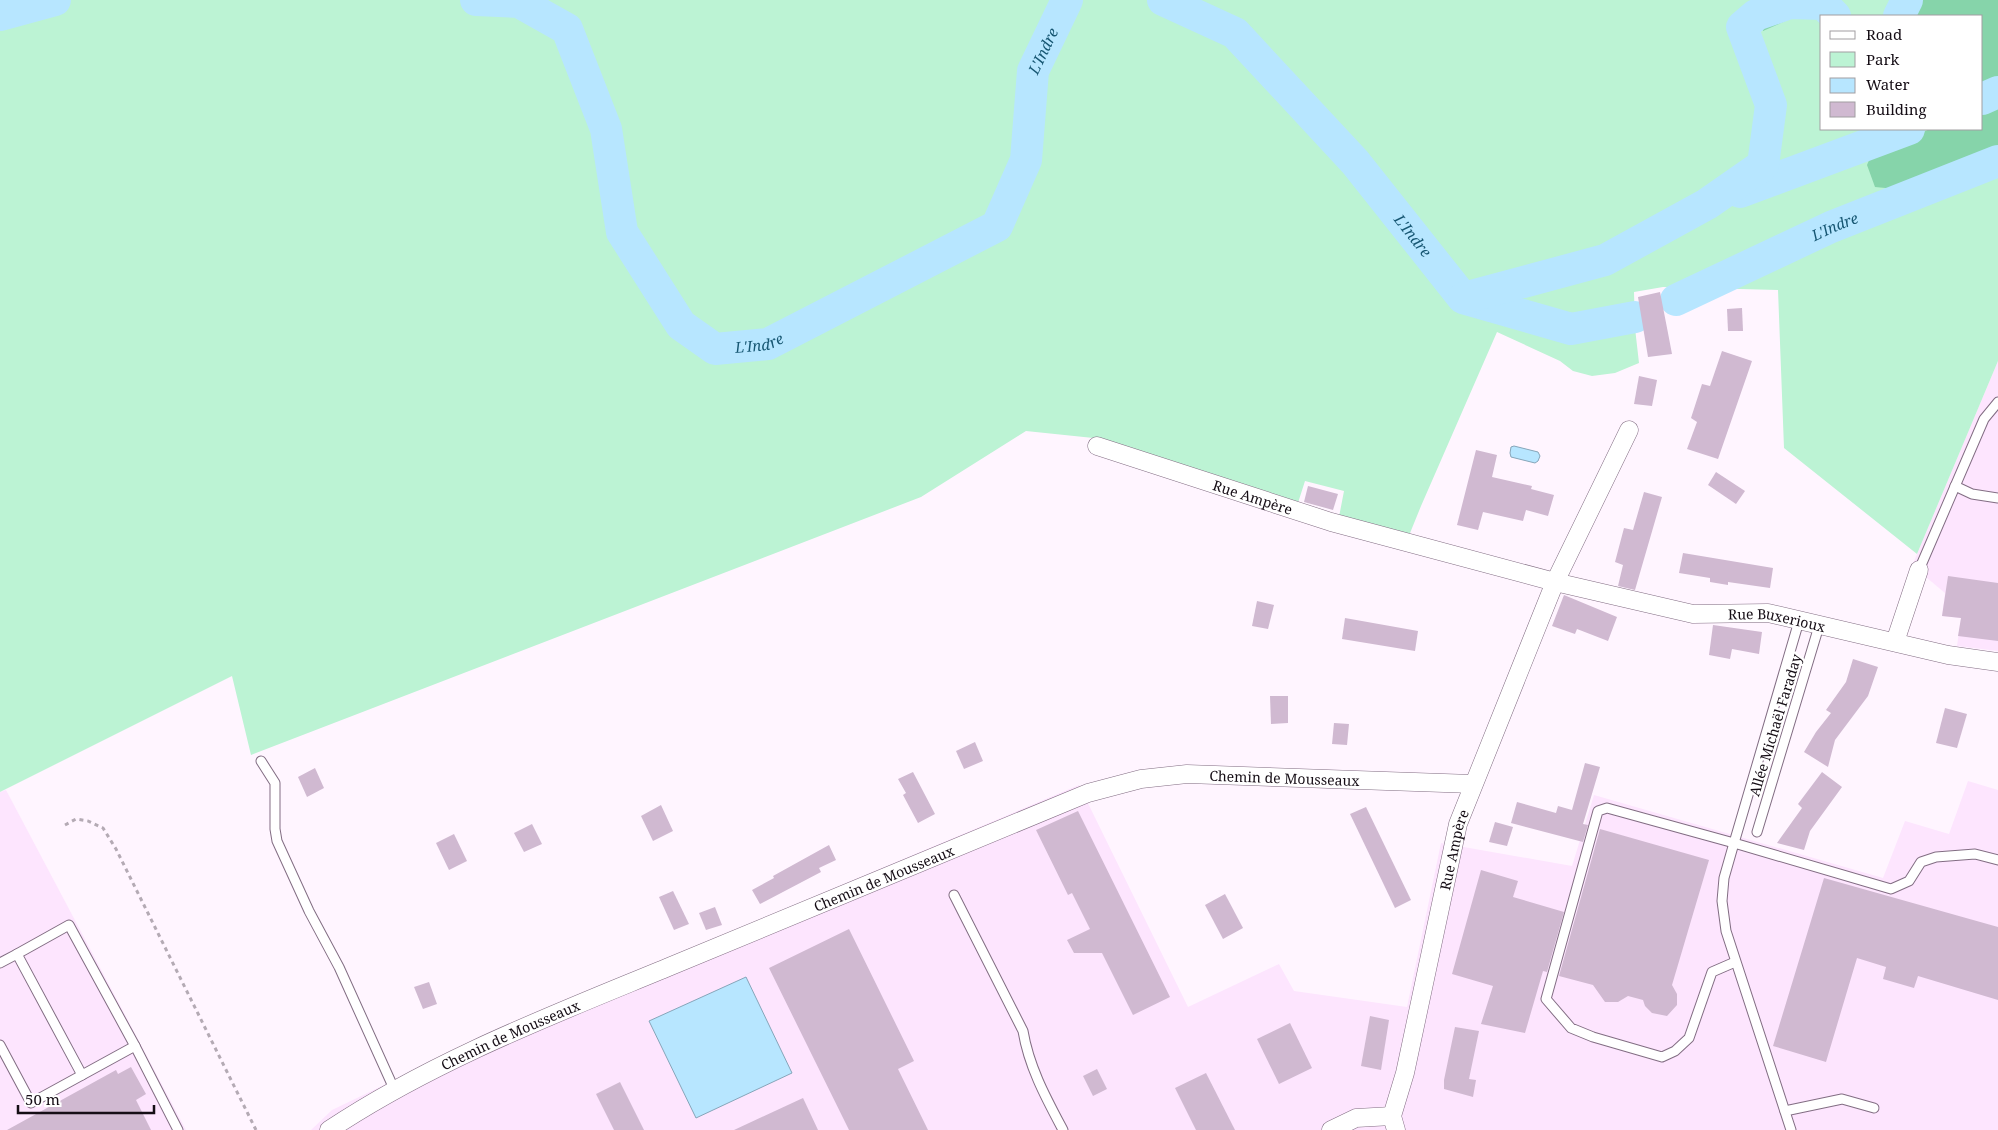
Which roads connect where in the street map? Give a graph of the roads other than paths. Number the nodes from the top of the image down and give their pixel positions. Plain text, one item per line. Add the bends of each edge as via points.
1 (1998, 402) edge
2 (1629, 430) dead end
3 (1098, 446) dead end
4 (1955, 486) junction
5 (1998, 498) edge
6 (1919, 570) joint
7 (1555, 582) junction
8 (1799, 621) junction
9 (1819, 626) junction
10 (1895, 642) junction
11 (1998, 662) edge
12 (261, 760) dead end
13 (1473, 784) junction
14 (1757, 832) dead end
15 (1734, 842) junction
16 (1998, 860) edge
17 (954, 895) dead end
18 (17, 954) junction
19 (1736, 962) junction
20 (0, 963) edge
21 (0, 1045) edge
22 (135, 1046) junction
23 (82, 1075) junction
24 (395, 1091) junction
25 (1874, 1108) dead end
26 (1784, 1111) junction
27 (1394, 1123) edge
28 (178, 1130) edge
29 (329, 1130) edge
30 (1063, 1130) edge
31 (1330, 1130) edge
32 (1791, 1130) edge

1 - 4 lane via 1984,419
2 - 7 street, Rue Ampère
3 - 7 street, Rue Ampère via 1331,522
4 - 5 lane via 1972,494
4 - 6 lane
6 - 10 street
7 - 8 street, Rue Buxerioux via 1693,614 1768,613
7 - 13 street, Rue Ampère
8 - 9 street, Rue Buxerioux
8 - 15 lane
9 - 10 street, Rue Buxerioux
9 - 14 lane, Allée Michaël Faraday
10 - 11 street, Rue Buxerioux via 1948,655
12 - 24 lane via 275,783 274,829 277,841
13 - 24 street, Chemin de Mousseaux via 1187,774 1141,779 1088,793 589,1000 468,1053
13 - 27 street, Rue Ampère via 1458,824
15 - 16 lane via 1891,889 1909,881 1921,862 1936,857 1975,854
15 - 19 lane via 1724,878 1722,901 1726,931
15 - 19 lane via 1607,808 1598,811 1546,998 1571,1028 1662,1057 1675,1051 1689,1038 1712,972
17 - 30 lane via 1024,1031 1026,1052
18 - 20 lane
18 - 22 lane via 70,924
18 - 23 lane
19 - 26 lane
21 - 23 lane via 31,1103
22 - 23 lane
22 - 28 lane
24 - 29 street, Chemin de Mousseaux
25 - 26 lane via 1842,1099
26 - 32 lane
27 - 31 street via 1356,1118

